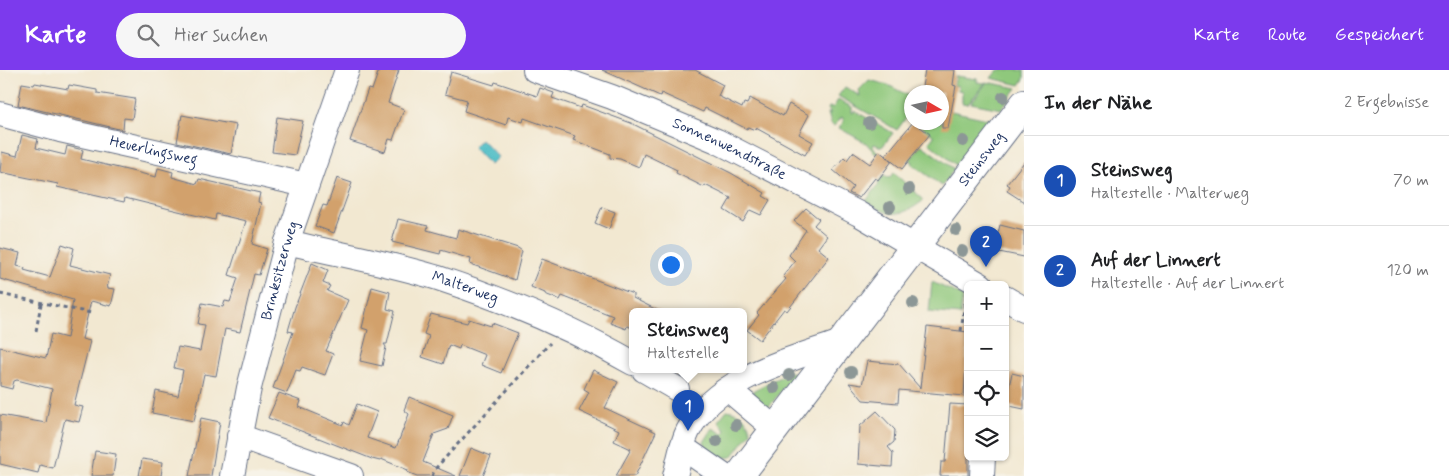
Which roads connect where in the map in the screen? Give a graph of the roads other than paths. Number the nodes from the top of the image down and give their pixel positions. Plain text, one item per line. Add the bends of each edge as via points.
1 (347, 70) edge
2 (536, 70) edge
3 (1024, 104) edge
4 (0, 114) edge
5 (306, 185) junction
6 (287, 242) junction
7 (915, 245) junction
8 (964, 282) edge
9 (1009, 300) edge
10 (1024, 309) edge
11 (841, 342) junction
12 (629, 361) edge
13 (649, 373) edge
14 (677, 389) dead end
15 (728, 389) junction
16 (774, 428) junction
17 (239, 436) junction
18 (682, 447) junction
19 (983, 461) edge
20 (232, 476) edge
21 (351, 476) edge
22 (675, 476) edge
23 (724, 476) edge
24 (739, 476) edge
25 (982, 476) edge

1 - 5 street, Brinksitzerweg
2 - 7 street, Sonnenwendstraße via 612,97 717,141
3 - 7 main road, Steinsweg
4 - 5 street, Heuerlingsweg
5 - 6 street, Brinksitzerweg
6 - 12 street, Malterweg via 438,278 564,328
6 - 17 street, Brinksitzerweg
7 - 8 street, Sonnenwendstraße
7 - 11 main road, Steinsweg
9 - 10 street
11 - 15 street via 768,367
11 - 16 main road, Steinsweg
13 - 14 street
15 - 16 street
15 - 18 street via 704,408
16 - 24 main road, Steinsweg
17 - 20 street, Brinksitzerweg
17 - 21 street
18 - 22 street
18 - 23 street
19 - 25 street

